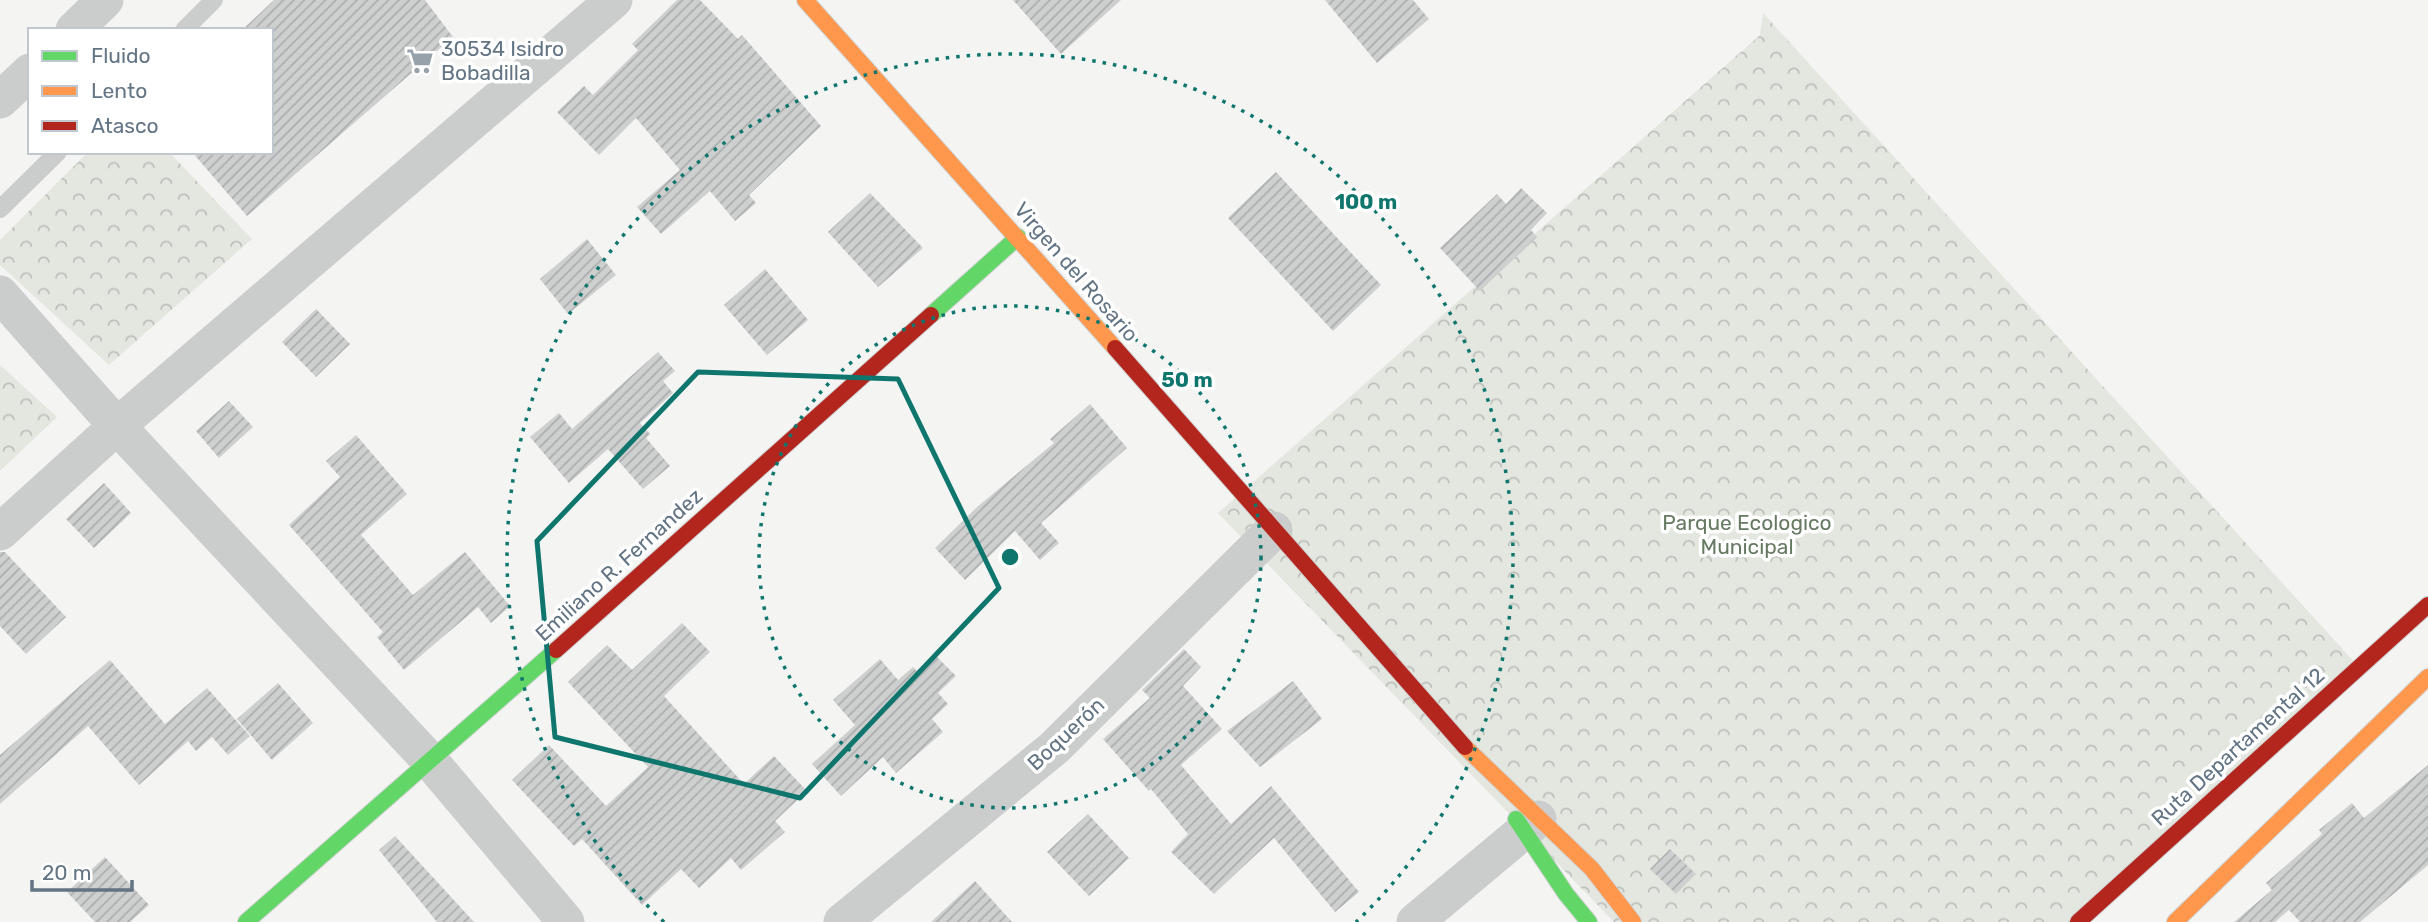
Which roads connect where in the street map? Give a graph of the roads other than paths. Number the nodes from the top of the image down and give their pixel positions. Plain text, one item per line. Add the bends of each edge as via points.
1 (105, 0) edge
2 (214, 0) edge
3 (614, 0) edge
4 (804, 0) edge
5 (76, 28) edge
6 (186, 28) edge
7 (28, 74) edge
8 (0, 100) edge
9 (56, 154) edge
10 (0, 209) edge
11 (1018, 237) junction
12 (0, 294) edge
13 (117, 426) junction
14 (1274, 530) junction
15 (0, 532) edge
16 (2428, 605) edge
17 (2428, 677) edge
18 (431, 762) junction
19 (1531, 824) junction
20 (246, 922) edge
21 (566, 922) edge
22 (842, 922) edge
23 (1415, 922) edge
24 (1589, 922) edge
25 (1633, 922) edge
26 (2078, 922) edge
27 (2175, 922) edge

1 - 5 street
2 - 6 lane
3 - 13 street
4 - 11 street, Virgen del Rosario
7 - 8 street
9 - 10 lane
11 - 14 street, Virgen del Rosario
11 - 18 street, Emiliano R. Fernandez
12 - 13 street
13 - 15 street
13 - 18 street
14 - 19 street, Virgen del Rosario
14 - 22 street, Boquerón via 1054,748
16 - 26 street, Ruta Departamental 12
17 - 27 street
18 - 20 street, Emiliano R. Fernandez
18 - 21 street
19 - 23 street
19 - 24 street
19 - 25 street via 1592,869

